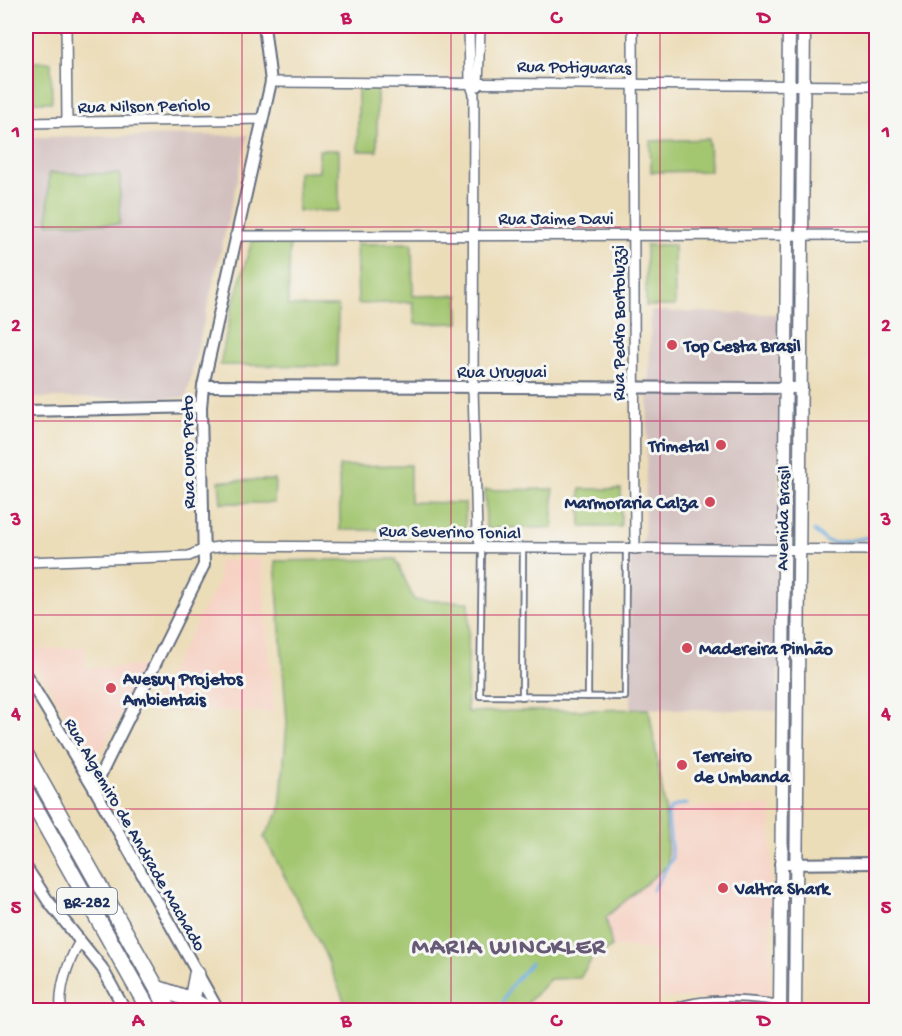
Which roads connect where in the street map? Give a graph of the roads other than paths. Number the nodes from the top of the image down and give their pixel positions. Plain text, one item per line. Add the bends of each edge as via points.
1 (66, 26) edge
2 (264, 26) edge
3 (469, 26) edge
4 (480, 26) edge
5 (633, 26) edge
6 (789, 26) edge
7 (804, 26) edge
8 (271, 82) junction
9 (475, 82) junction
10 (633, 83) junction
11 (803, 84) junction
12 (788, 85) junction
13 (876, 86) edge
14 (263, 119) junction
15 (67, 122) junction
16 (26, 123) edge
17 (634, 234) junction
18 (474, 235) junction
19 (789, 235) junction
20 (804, 235) junction
21 (876, 235) edge
22 (235, 236) junction
23 (203, 386) junction
24 (473, 388) junction
25 (634, 388) junction
26 (786, 388) junction
27 (802, 388) junction
28 (201, 407) junction
29 (26, 411) edge
30 (482, 548) junction
31 (590, 548) junction
32 (204, 549) junction
33 (523, 549) junction
34 (631, 549) junction
35 (876, 550) edge
36 (784, 551) junction
37 (799, 551) junction
38 (26, 562) edge
39 (26, 675) edge
40 (522, 697) junction
41 (588, 697) junction
42 (782, 710) junction
43 (796, 710) junction
44 (26, 755) edge
45 (94, 788) junction
46 (26, 791) edge
47 (876, 863) edge
48 (788, 864) junction
49 (26, 867) edge
50 (29, 880) edge
51 (80, 941) junction
52 (197, 974) junction
53 (157, 988) junction
54 (192, 1000) junction
55 (61, 1011) edge
56 (125, 1011) edge
57 (149, 1011) edge
58 (169, 1011) edge
59 (209, 1011) edge
60 (218, 1011) edge
61 (666, 1011) edge
62 (779, 1011) edge
63 (795, 1011) edge

1 - 15 street
2 - 8 street, Rua Ouro Preto
3 - 9 street
4 - 9 street
5 - 10 street, Rua Pedro Bortoluzzi
6 - 12 main road, Avenida Brasil
7 - 11 main road, Avenida Brasil
8 - 9 street, Rua Potiguaras
8 - 14 street, Rua Ouro Preto
9 - 10 street, Rua Potiguaras
9 - 18 street
10 - 12 street, Rua Potiguaras
10 - 17 street, Rua Pedro Bortoluzzi
11 - 12 street, Rua Potiguaras
11 - 13 street, Rua Potiguaras
11 - 20 main road, Avenida Brasil
12 - 19 main road, Avenida Brasil
14 - 15 street, Rua Nilson Periolo
14 - 22 street, Rua Ouro Preto
15 - 16 street, Rua Nilson Periolo
17 - 18 street, Rua Jaime Davi
17 - 19 street, Rua Jaime Davi
17 - 25 street, Rua Pedro Bortoluzzi
18 - 22 street, Rua Jaime Davi
18 - 24 street
19 - 20 street, Rua Jaime Davi
19 - 26 main road, Avenida Brasil
20 - 21 street, Rua Jaime Davi
20 - 27 main road, Avenida Brasil
22 - 23 street, Rua Ouro Preto
23 - 24 street, Rua Uruguai
23 - 28 street, Rua Ouro Preto
24 - 25 street, Rua Uruguai
24 - 30 street via 477,533
25 - 26 street, Rua Uruguai
25 - 34 street, Rua Pedro Bortoluzzi
26 - 27 street, Rua Uruguai
26 - 36 main road, Avenida Brasil
27 - 37 main road, Avenida Brasil
28 - 29 street
28 - 32 street, Rua Ouro Preto
30 - 32 street, Rua Severino Tonial
30 - 33 street, Rua Severino Tonial
30 - 40 lane via 480,696
31 - 33 street, Rua Severino Tonial
31 - 34 street, Rua Severino Tonial
31 - 41 lane
32 - 38 street, Rua Severino Tonial via 189,556
32 - 45 street, Rua Ouro Preto via 204,565
33 - 40 lane
34 - 36 street, Rua Severino Tonial
34 - 41 lane via 625,697
35 - 37 street, Rua Severino Tonial
36 - 37 street, Rua Severino Tonial
36 - 42 main road, Avenida Brasil
37 - 43 main road, Avenida Brasil
39 - 45 street, Rua Algemiro de Andrade Machado
40 - 41 lane
42 - 43 main road
42 - 48 main road, Avenida Brasil
43 - 48 main road, Avenida Brasil
44 - 53 highway, BR-282
45 - 52 street, Rua Algemiro de Andrade Machado
46 - 57 highway, BR-282
47 - 48 street
48 - 62 main road, Avenida Brasil
48 - 63 main road, Avenida Brasil
49 - 50 street
50 - 51 street
51 - 55 street via 65,974
51 - 56 street via 102,968
52 - 54 highway
52 - 60 street, Rua Algemiro de Andrade Machado
53 - 54 highway
53 - 58 highway, BR-282
54 - 59 highway
61 - 62 lane via 698,1000 756,1000 772,1002

